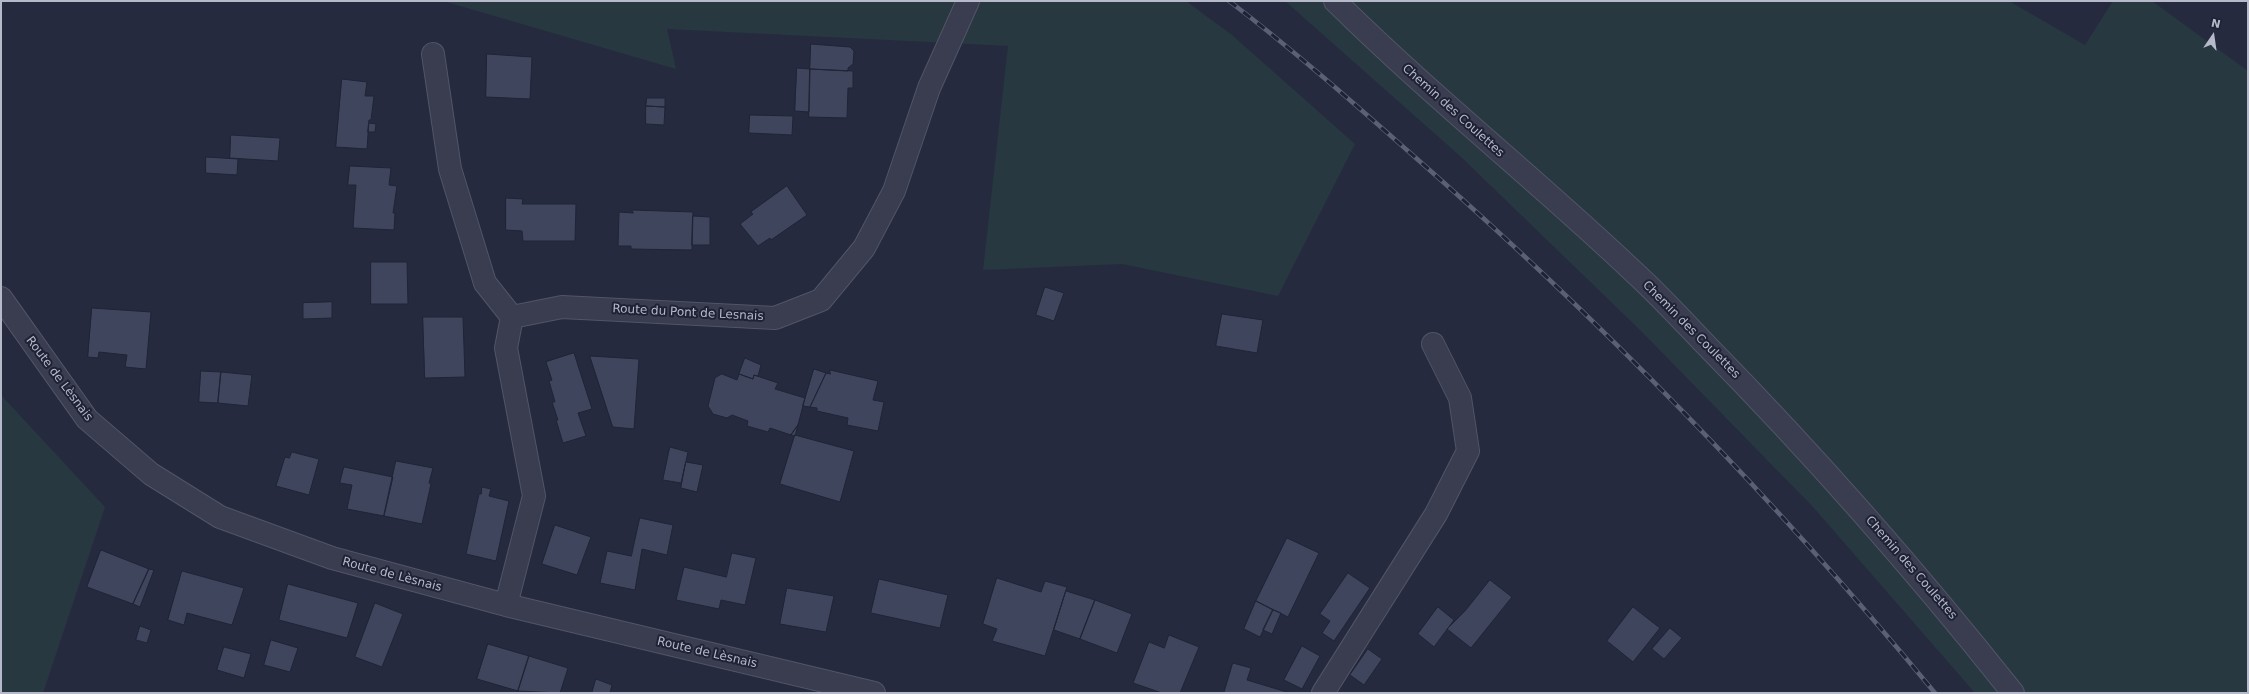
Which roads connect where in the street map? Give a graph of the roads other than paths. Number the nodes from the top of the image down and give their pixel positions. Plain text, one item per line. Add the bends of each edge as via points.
1 (968, 1) edge
2 (1335, 1) edge
3 (433, 54) dead end
4 (1, 298) edge
5 (512, 317) junction
6 (1433, 344) dead end
7 (506, 605) junction
8 (874, 693) edge
9 (1323, 693) edge
10 (2013, 693) edge

1 - 5 street, Route du Pont de Lesnais via 929,88 894,191 864,248 821,300 775,318 562,307
2 - 10 street, Chemin des Coulettes via 1385,50 1635,273 1737,376 1830,476 1945,608
3 - 5 street via 450,169 485,283
4 - 7 street, Route de Lèsnais via 87,418 151,474 220,517 332,558
5 - 7 street via 506,348 534,496
6 - 9 street via 1460,398 1468,451 1436,514
7 - 8 street, Route de Lèsnais

